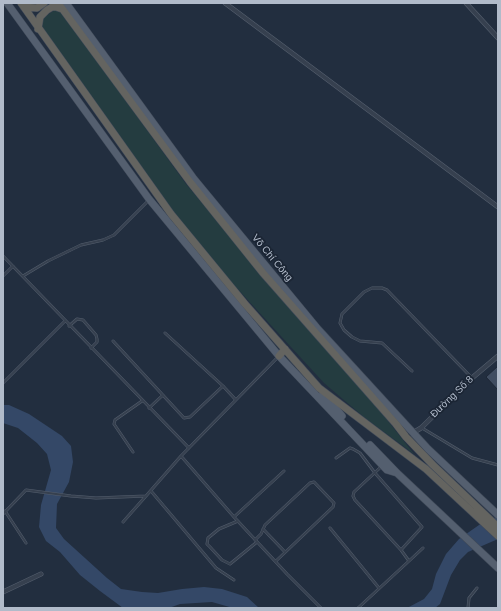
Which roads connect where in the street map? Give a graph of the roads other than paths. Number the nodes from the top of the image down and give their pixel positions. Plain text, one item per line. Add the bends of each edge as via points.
1 (7, 3) edge
2 (44, 3) edge
3 (58, 3) edge
4 (225, 3) edge
5 (466, 3) edge
6 (22, 5) edge
7 (64, 6) edge
8 (38, 29) junction
9 (498, 38) edge
10 (149, 199) junction
11 (498, 208) edge
12 (3, 256) edge
13 (13, 266) junction
14 (3, 276) edge
15 (23, 276) junction
16 (64, 321) junction
17 (69, 326) junction
18 (165, 333) dead end
19 (113, 341) dead end
20 (91, 348) junction
21 (284, 349) junction
22 (278, 356) junction
23 (498, 356) edge
24 (412, 371) dead end
25 (472, 378) junction
26 (3, 383) edge
27 (223, 386) junction
28 (319, 388) junction
29 (163, 395) junction
30 (235, 400) junction
31 (142, 401) junction
32 (149, 408) junction
33 (421, 428) junction
34 (414, 432) junction
35 (406, 437) junction
36 (189, 448) junction
37 (133, 452) dead end
38 (181, 456) junction
39 (336, 458) dead end
40 (383, 465) junction
41 (498, 465) edge
42 (430, 467) junction
43 (284, 471) dead end
44 (375, 473) junction
45 (397, 473) junction
46 (151, 492) junction
47 (146, 496) junction
48 (5, 511) junction
49 (3, 514) edge
50 (498, 515) edge
51 (234, 517) junction
52 (238, 521) junction
53 (123, 522) dead end
54 (498, 527) edge
55 (330, 528) dead end
56 (263, 529) junction
57 (498, 536) edge
58 (256, 541) junction
59 (26, 543) dead end
60 (423, 548) dead end
61 (401, 550) junction
62 (285, 552) junction
63 (276, 561) junction
64 (408, 561) junction
65 (498, 568) edge
66 (41, 574) dead end
67 (234, 580) dead end
68 (379, 588) junction
69 (477, 588) dead end
70 (3, 592) edge
71 (321, 608) edge
72 (358, 608) edge
73 (468, 608) edge

1 - 10 main road
2 - 6 highway via 37,8
3 - 7 highway, Võ Chí Công
4 - 11 street
5 - 9 street
6 - 8 highway
7 - 8 highway via 47,10 40,18
7 - 34 main road, Võ Chí Công via 194,179 317,328
7 - 35 highway, Võ Chí Công via 190,182 263,273
8 - 21 highway via 171,214
10 - 15 lane via 114,235 81,245
10 - 22 main road
12 - 13 lane
13 - 14 lane
13 - 15 lane
15 - 16 lane
16 - 17 lane
16 - 26 lane
17 - 20 lane
17 - 20 lane via 77,319 83,320 96,335 97,342
18 - 27 lane
19 - 29 lane
20 - 31 lane
21 - 22 highway
21 - 28 highway
22 - 30 lane
22 - 40 main road
23 - 25 street, Đường Số 8
24 - 25 lane via 382,343 360,341 344,330 340,323 342,314 364,292 372,288 387,290
25 - 33 street, Đường Số 8
27 - 29 lane via 187,418 184,418
27 - 30 lane
28 - 42 highway
28 - 45 main road
29 - 32 lane
30 - 36 lane
31 - 32 lane
31 - 37 lane via 115,420 114,424
32 - 36 lane
33 - 34 street, Đường Số 8
33 - 41 lane via 472,458
34 - 35 street, Đường Số 8
34 - 50 main road, Võ Chí Công via 428,449
35 - 42 highway, Võ Chí Công
36 - 38 lane
38 - 46 lane
38 - 51 lane
39 - 44 lane via 347,449 353,448
40 - 44 lane
40 - 45 main road via 387,470
42 - 54 highway
42 - 57 highway
43 - 51 lane
44 - 61 lane via 422,527
44 - 61 lane via 354,492 353,496
45 - 65 main road
46 - 47 lane
46 - 67 lane via 216,568
47 - 48 lane via 96,498 26,490
47 - 53 lane
48 - 49 lane
48 - 59 lane
51 - 52 lane
52 - 58 lane
52 - 58 lane via 219,529 208,538 210,547 222,560 230,564
55 - 68 lane
56 - 58 lane
56 - 62 lane
56 - 62 lane via 304,488 314,482 334,505
58 - 63 lane
60 - 64 lane
61 - 64 lane
62 - 63 lane
63 - 71 lane
64 - 68 lane
66 - 70 street
68 - 72 lane
69 - 73 lane via 469,598

